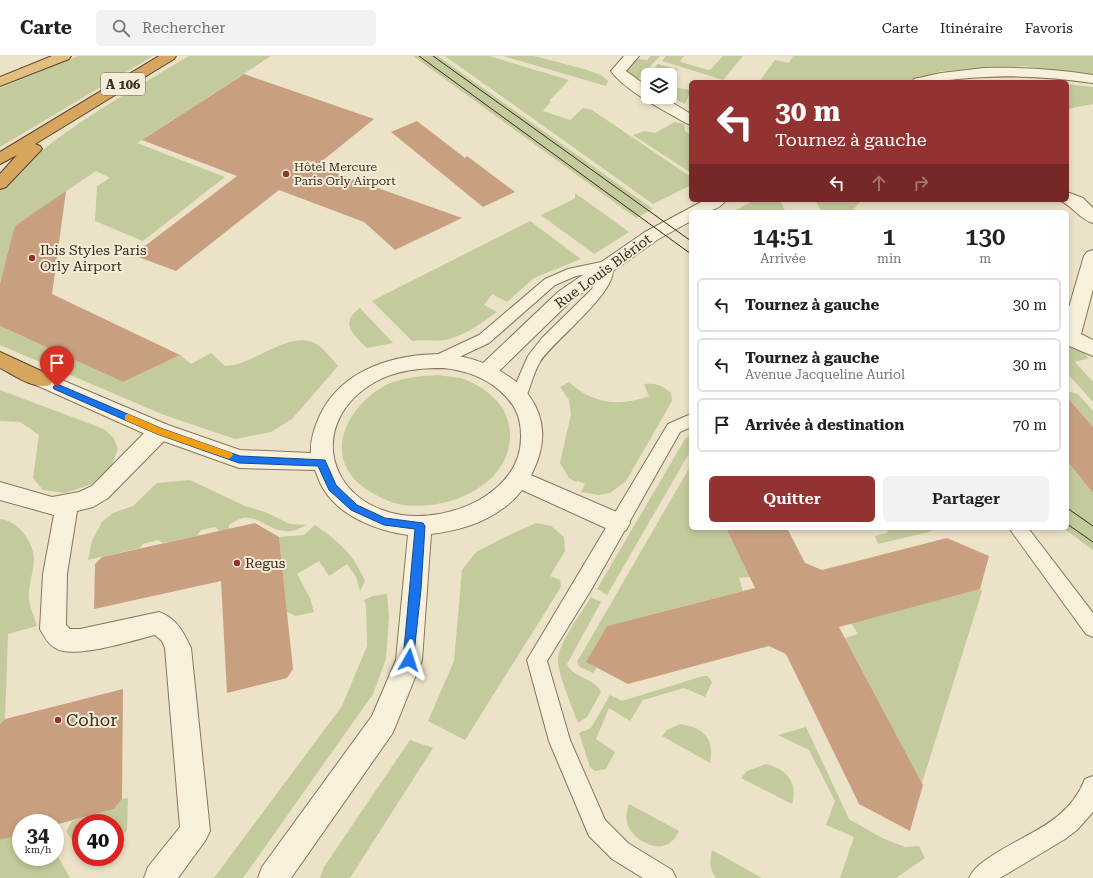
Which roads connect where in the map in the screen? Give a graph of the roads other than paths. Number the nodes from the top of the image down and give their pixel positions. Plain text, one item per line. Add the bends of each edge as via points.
1 (33, 56) edge
2 (64, 56) edge
3 (169, 56) edge
4 (632, 56) edge
5 (0, 69) edge
6 (1093, 79) edge
7 (928, 80) edge
8 (0, 82) edge
9 (641, 89) edge
10 (664, 104) edge
11 (76, 113) junction
12 (689, 119) edge
13 (0, 159) edge
14 (0, 184) edge
15 (1069, 197) edge
16 (714, 202) edge
17 (699, 210) edge
18 (689, 215) edge
19 (1093, 218) edge
20 (1093, 256) edge
21 (606, 266) junction
22 (1069, 335) edge
23 (1069, 338) edge
24 (1093, 349) edge
25 (0, 359) edge
26 (437, 361) junction
27 (0, 371) edge
28 (487, 371) junction
29 (43, 380) junction
30 (519, 395) junction
31 (689, 421) edge
32 (160, 431) junction
33 (321, 462) junction
34 (518, 479) junction
35 (0, 491) edge
36 (67, 505) junction
37 (618, 523) junction
38 (420, 526) junction
39 (1020, 530) edge
40 (1093, 628) edge
41 (1093, 788) edge
42 (159, 878) edge
43 (273, 878) edge
44 (664, 878) edge
45 (981, 878) edge

1 - 5 highway
2 - 8 highway
3 - 11 highway, A 106
4 - 9 street via 618,70
6 - 7 street via 1036,72 993,72 957,74
10 - 12 street
11 - 13 highway, A 106
11 - 14 highway via 19,162
15 - 19 street
16 - 17 street
18 - 21 street, Rue Louis Blériot via 659,230
20 - 22 street
21 - 26 lane via 573,272 550,282 484,339
21 - 28 street, Rue Louis Blériot via 565,296
21 - 30 lane via 605,277 598,292 547,342 533,360
23 - 24 street
25 - 29 highway
26 - 28 street via 453,362
26 - 33 street via 391,366 367,377 353,388 333,410 322,435
27 - 29 highway
28 - 30 street
29 - 32 street
30 - 34 street via 533,426 531,452
31 - 37 lane via 674,428
32 - 33 street via 239,459
32 - 36 street via 100,492
33 - 38 street via 332,487 354,508 384,521
34 - 37 street
34 - 38 street via 495,502 460,519
35 - 36 street via 52,506
36 - 42 street via 55,574 53,629 64,640 80,641 159,623 171,633 178,648 195,831
37 - 44 lane via 537,660 560,741 597,828 620,851
38 - 43 street via 409,660 382,725
39 - 40 lane
41 - 45 lane via 1082,810 1064,827 1006,860

